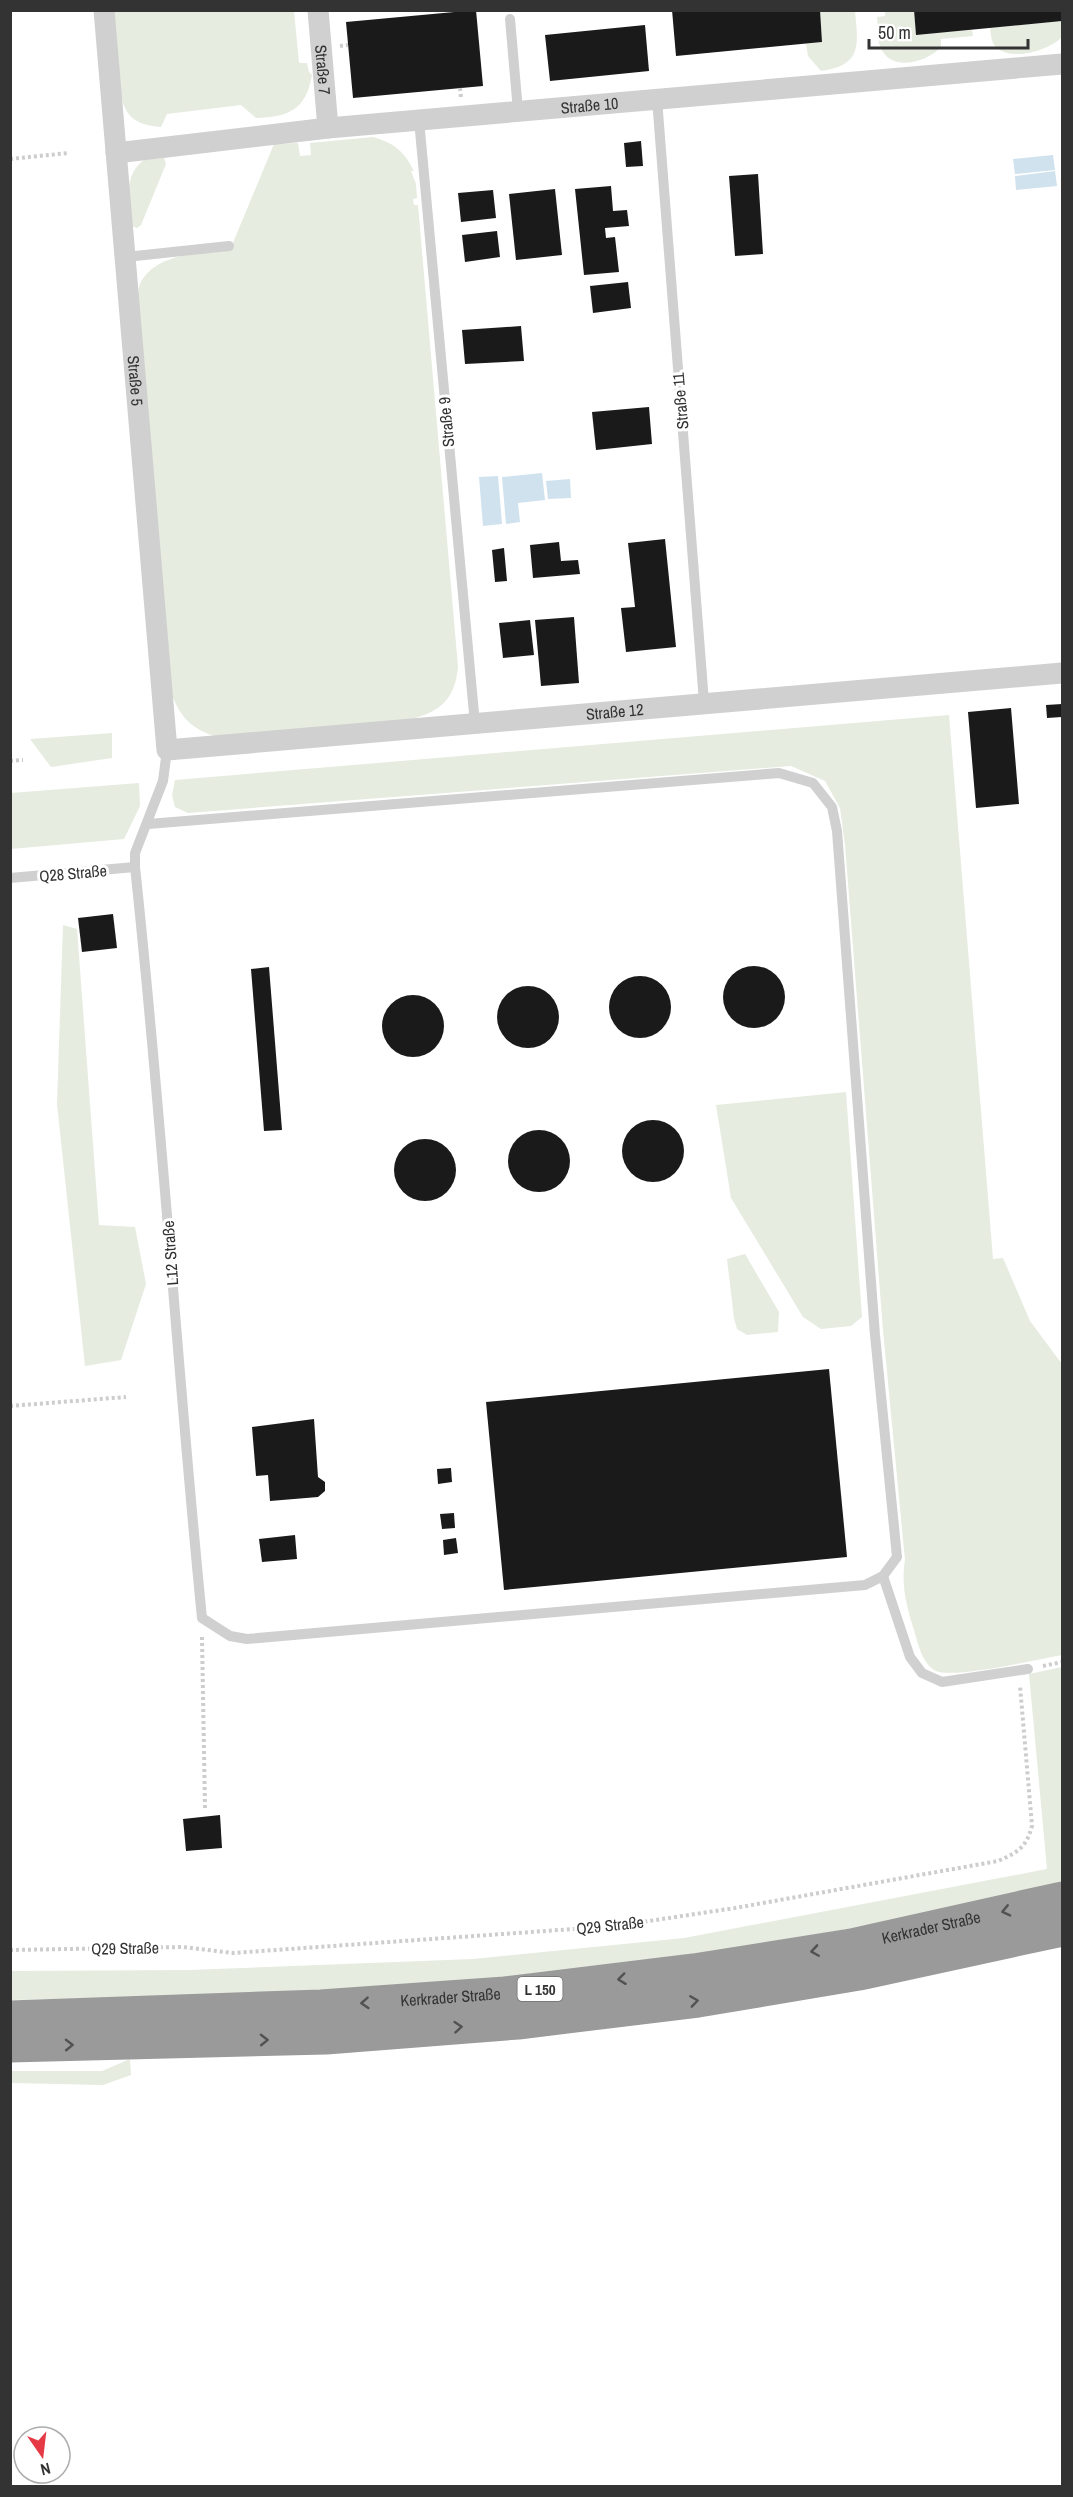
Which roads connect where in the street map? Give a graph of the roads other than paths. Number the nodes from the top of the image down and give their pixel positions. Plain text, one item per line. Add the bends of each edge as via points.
1 (104, 10) edge
2 (318, 10) edge
3 (510, 19) dead end
4 (1062, 64) edge
5 (657, 99) junction
6 (518, 111) junction
7 (419, 120) junction
8 (328, 128) junction
9 (116, 153) junction
10 (229, 246) dead end
11 (126, 257) junction
12 (1062, 673) edge
13 (704, 702) junction
14 (475, 724) junction
15 (167, 750) junction
16 (147, 825) junction
17 (135, 867) junction
18 (10, 878) edge
19 (883, 1576) junction
20 (1023, 1670) road end
21 (1062, 1898) edge
22 (1062, 1929) edge
23 (10, 2017) edge
24 (10, 2046) edge

1 - 9 street, Straße 5
2 - 8 street, Straße 7
3 - 6 lane
4 - 5 street, Straße 10
5 - 6 street, Straße 10
5 - 13 lane, Straße 11
6 - 7 street, Straße 10
7 - 8 street, Straße 10
7 - 14 lane, Straße 9
8 - 9 street, Straße 10
9 - 11 street, Straße 5
10 - 11 lane
11 - 15 street, Straße 5
12 - 13 street, Straße 12
13 - 14 street, Straße 12
14 - 15 street, Straße 12
15 - 16 lane, L12 Straße via 164,781
16 - 17 lane, L12 Straße via 135,853
16 - 19 lane via 779,773 813,783 832,807 837,831 875,1335 897,1557
17 - 18 lane, Q28 Straße
17 - 19 lane, L12 Straße via 154,1046 180,1392 202,1618 230,1636 247,1639 865,1584
19 - 20 lane via 910,1657 922,1673 942,1682
21 -> 23 highway, Kerkrader Straße / L 150 via 851,1945 694,1970 505,1993 321,2006
24 -> 22 highway, Kerkrader Straße / L 150 via 326,2038 518,2023 698,2001 860,1974

